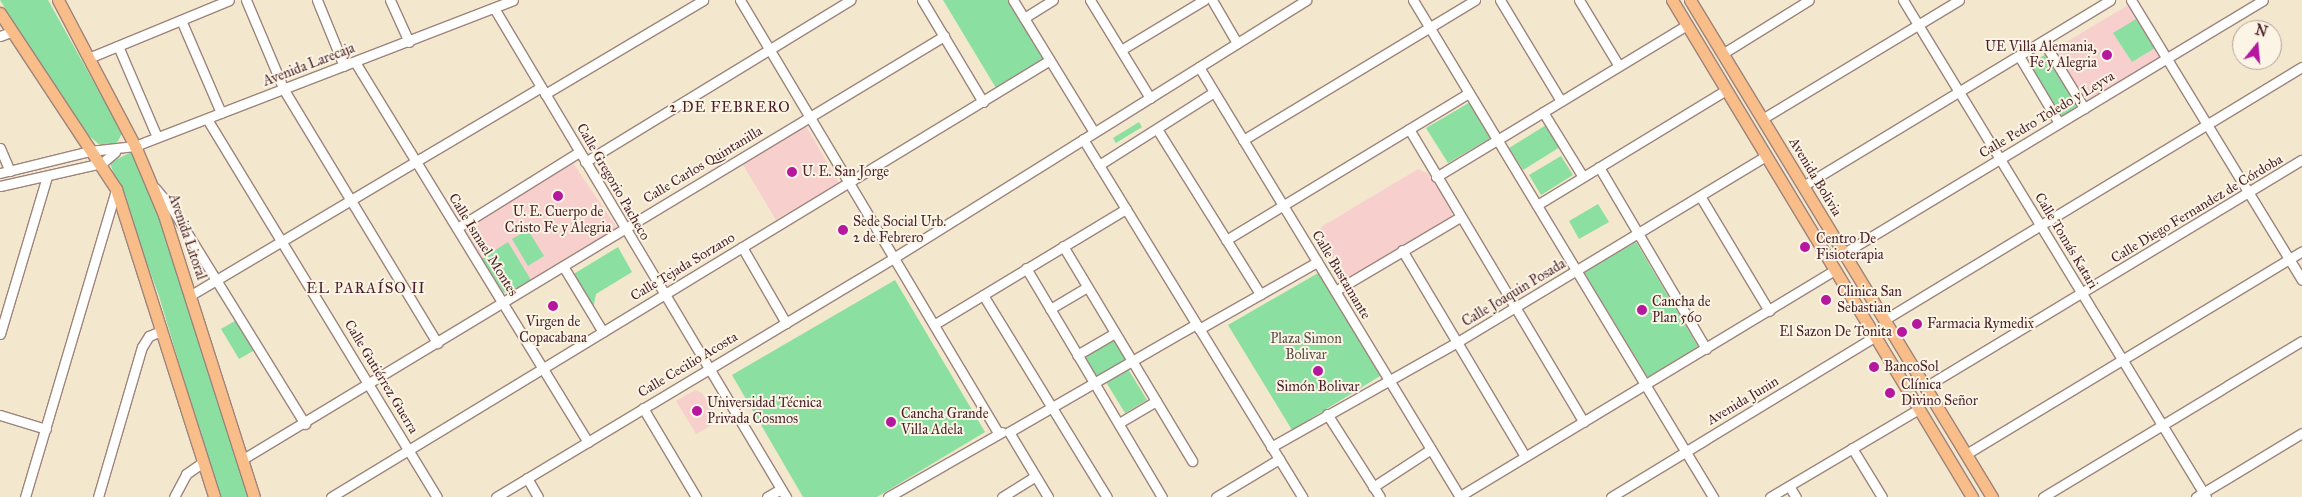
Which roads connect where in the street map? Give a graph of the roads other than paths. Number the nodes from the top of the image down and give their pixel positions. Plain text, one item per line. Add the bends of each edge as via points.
1 (58, 0) edge
2 (229, 0) edge
3 (246, 0) edge
4 (317, 0) edge
5 (390, 0) edge
6 (513, 0) edge
7 (702, 0) edge
8 (740, 0) edge
9 (830, 0) edge
10 (850, 0) edge
11 (922, 0) edge
12 (1013, 0) edge
13 (1053, 0) edge
14 (1090, 0) edge
15 (1204, 0) edge
16 (1212, 0) edge
17 (1306, 0) edge
18 (1414, 0) edge
19 (1476, 0) edge
20 (1500, 0) edge
21 (1579, 0) edge
22 (1672, 0) edge
23 (1690, 0) edge
24 (1809, 0) edge
25 (1903, 0) edge
26 (1959, 0) edge
27 (2110, 0) edge
28 (2131, 0) edge
29 (2264, 0) edge
30 (494, 8) junction
31 (836, 9) junction
32 (0, 12) edge
33 (1024, 18) junction
34 (181, 20) junction
35 (1687, 25) junction
36 (1918, 25) junction
37 (1430, 27) junction
38 (12, 32) junction
39 (0, 36) edge
40 (944, 36) junction
41 (2043, 41) junction
42 (409, 42) junction
43 (1237, 43) junction
44 (118, 46) junction
45 (770, 50) junction
46 (1121, 50) junction
47 (1722, 54) junction
48 (2018, 56) junction
49 (91, 57) junction
50 (2167, 58) junction
51 (1050, 60) junction
52 (355, 62) junction
53 (344, 66) junction
54 (1619, 66) junction
55 (1199, 67) junction
56 (2302, 67) edge
57 (284, 90) junction
58 (543, 90) junction
59 (1726, 90) junction
60 (1214, 92) junction
61 (1959, 92) junction
62 (1469, 93) junction
63 (1150, 98) junction
64 (1561, 101) junction
65 (983, 102) junction
66 (2084, 108) junction
67 (1543, 112) junction
68 (221, 113) junction
69 (810, 117) junction
70 (207, 118) junction
71 (1762, 119) junction
72 (2059, 123) junction
73 (2207, 124) junction
74 (1157, 129) junction
75 (1409, 129) junction
76 (1094, 132) junction
77 (157, 137) junction
78 (1083, 139) junction
79 (1243, 140) junction
80 (1497, 140) junction
81 (135, 146) junction
82 (0, 148) edge
83 (90, 151) junction
84 (115, 152) junction
85 (580, 152) junction
86 (1766, 156) junction
87 (2000, 159) junction
88 (2302, 160) edge
89 (416, 161) junction
90 (585, 162) junction
91 (102, 163) junction
92 (1099, 165) junction
93 (1599, 167) junction
94 (10, 171) junction
95 (0, 173) edge
96 (47, 176) junction
97 (1436, 177) junction
98 (1583, 177) junction
99 (849, 182) junction
100 (0, 186) edge
101 (152, 186) junction
102 (1803, 186) junction
103 (116, 189) junction
104 (2249, 193) junction
105 (1700, 196) junction
106 (350, 200) junction
107 (1283, 205) junction
108 (1537, 205) junction
109 (1126, 209) junction
110 (1460, 217) junction
111 (2040, 224) junction
112 (457, 228) junction
113 (625, 229) junction
114 (1637, 235) junction
115 (282, 240) junction
116 (1226, 240) junction
117 (1063, 246) junction
118 (742, 247) junction
119 (1402, 250) junction
120 (2302, 251) edge
121 (1844, 253) junction
122 (894, 257) junction
123 (2289, 259) junction
124 (1317, 262) junction
125 (563, 266) junction
126 (1026, 268) junction
127 (1835, 270) junction
128 (1577, 271) junction
129 (215, 280) junction
130 (2302, 280) edge
131 (1087, 287) junction
132 (1335, 291) junction
133 (984, 294) junction
134 (1260, 294) junction
135 (2082, 294) junction
136 (191, 295) junction
137 (663, 295) junction
138 (503, 303) junction
139 (1515, 308) junction
140 (1050, 309) junction
141 (1768, 311) junction
142 (786, 322) junction
143 (935, 324) junction
144 (1887, 324) junction
145 (1197, 326) junction
146 (161, 331) junction
147 (603, 332) junction
148 (1115, 333) junction
149 (0, 334) edge
150 (1875, 336) junction
151 (1459, 341) junction
152 (2302, 341) edge
153 (437, 343) junction
154 (1706, 349) junction
155 (1077, 355) junction
156 (1132, 360) junction
157 (2122, 360) junction
158 (543, 368) junction
159 (708, 369) junction
160 (1388, 379) junction
161 (1094, 382) junction
162 (370, 385) junction
163 (1646, 386) junction
164 (1925, 387) junction
165 (1156, 401) junction
166 (643, 408) junction
167 (1053, 408) junction
168 (1919, 409) junction
169 (1327, 414) junction
170 (0, 415) edge
171 (1584, 422) junction
172 (305, 424) junction
173 (1119, 424) junction
174 (2162, 425) junction
175 (46, 429) junction
176 (997, 431) junction
177 (1009, 432) junction
178 (2302, 433) edge
179 (588, 442) junction
180 (1271, 447) junction
181 (1852, 448) junction
182 (1431, 449) junction
183 (409, 450) junction
184 (1685, 452) junction
185 (1966, 454) junction
186 (1525, 456) junction
187 (243, 459) junction
188 (1279, 459) junction
189 (1192, 461) dead end
190 (203, 462) junction
191 (1035, 476) junction
192 (527, 478) junction
193 (1373, 486) junction
194 (1789, 486) junction
195 (783, 493) edge
196 (1460, 496) edge
197 (2202, 496) edge
198 (25, 497) edge
199 (98, 497) edge
200 (174, 497) edge
201 (214, 497) edge
202 (254, 497) edge
203 (331, 497) edge
204 (437, 497) edge
205 (496, 497) edge
206 (538, 497) edge
207 (696, 497) edge
208 (767, 497) edge
209 (888, 497) edge
210 (1002, 497) edge
211 (1048, 497) edge
212 (1107, 497) edge
213 (1162, 497) edge
214 (1216, 497) edge
215 (1302, 497) edge
216 (1380, 497) edge
217 (1611, 497) edge
218 (1713, 497) edge
219 (1770, 497) edge
220 (1796, 497) edge
221 (1882, 497) edge
222 (1972, 497) edge
223 (1992, 497) edge
224 (2043, 497) edge

1 - 49 main road, Avenida Litoral
2 - 34 street
3 - 57 street
4 - 53 street
5 - 42 street
6 - 30 street, Avenida Larecaja
7 - 58 street
8 - 45 street
9 - 31 street
10 - 31 street
11 - 40 street
12 - 33 street
13 - 33 street
14 - 46 street
15 - 46 street
16 - 43 street
17 - 43 street, Calle Cecilio Acosta
18 - 37 street
19 - 37 street
20 - 64 street
21 - 54 street
22 - 35 main road
23 - 47 main road, Avenida Bolivia
24 - 47 street
25 - 36 street, Calle Tomás Katari
26 - 36 street
27 - 41 street
28 - 50 street
29 - 50 street, Calle Pedro Toledo y Leyva
30 - 42 street, Avenida Larecaja
30 - 58 street, Calle Gregorio Pacheco
31 - 45 street
32 - 38 main road
33 - 51 street
34 - 44 street
34 - 68 street
35 - 54 street
35 - 59 main road
36 - 61 street, Calle Tomás Katari
36 - 71 street
37 - 62 street
37 - 79 street
38 - 39 street
38 - 83 main road
40 - 65 street
40 - 69 street, Calle Carlos Quintanilla
41 - 48 street
41 - 66 street
42 - 52 street, Avenida Larecaja
43 - 55 street, Calle Cecilio Acosta
44 - 49 street
44 - 77 street
45 - 69 street
45 - 90 street
46 - 63 street
47 - 71 main road, Avenida Bolivia
48 - 61 street
48 - 72 street
49 - 81 main road, Avenida Litoral
50 - 66 street, Calle Pedro Toledo y Leyva
50 - 73 street
51 - 65 street, Calle Tejada Sorzano
51 - 76 street
52 - 53 street, Avenida Larecaja
52 - 89 street, Calle Ismael Montes
53 - 57 street, Avenida Larecaja
54 - 64 street
55 - 60 street, Calle Bustamante
55 - 63 street, Calle Cecilio Acosta
56 - 73 street, Avenida Junin
57 - 68 street, Avenida Larecaja
57 - 106 street
58 - 85 street, Calle Gregorio Pacheco
58 - 89 street
59 - 86 main road
59 - 93 street
60 - 74 street
60 - 79 street, Calle Bustamante
61 - 87 street, Calle Tomás Katari
61 - 102 street
62 - 75 street
62 - 80 street
63 - 76 street, Calle Cecilio Acosta
64 - 67 street
65 - 99 street, Calle Tejada Sorzano
66 - 72 street, Calle Pedro Toledo y Leyva
67 - 80 street
67 - 98 street
68 - 70 street, Avenida Larecaja
69 - 99 street
69 - 113 street, Calle Carlos Quintanilla
70 - 77 street, Avenida Larecaja
70 - 115 street, Calle Gutiérrez Guerra
71 - 102 main road, Avenida Bolivia
72 - 87 street, Calle Pedro Toledo y Leyva
73 - 104 street
73 - 111 street, Avenida Junin
74 - 92 street
74 - 116 street
75 - 97 street
75 - 107 street
76 - 78 street, Calle Cecilio Acosta
77 - 81 street, Avenida Larecaja
78 - 92 street
78 - 122 street, Calle Cecilio Acosta
79 - 107 street, Calle Bustamante
80 - 97 street
80 - 108 street
81 - 84 street, Avenida Larecaja
81 - 101 main road, Avenida Litoral
82 - 94 street
83 - 84 street, Avenida Larecaja
83 - 91 main road
83 - 94 street, Avenida Larecaja
84 - 91 street, Avenida Larecaja
85 - 90 street, Calle Gregorio Pacheco
85 - 112 street
86 - 105 street, Calle Joaquin Posada
86 - 127 main road
87 - 111 street, Calle Tomás Katari
87 - 121 street, Calle Pedro Toledo y Leyva
88 - 104 street, Calle Diego Fernandez de Córdoba
89 - 106 street
89 - 112 street, Calle Ismael Montes
90 - 113 street, Calle Gregorio Pacheco
91 - 96 street, Avenida Larecaja
91 - 103 main road
92 - 109 street
93 - 98 street
93 - 114 street
94 - 95 street, Avenida Larecaja
96 - 100 street, Avenida Larecaja
96 - 149 street
97 - 110 street
98 - 108 street
99 - 118 street, Calle Tejada Sorzano
99 - 122 street
101 - 129 street via 171,207
101 - 136 main road, Avenida Litoral
102 - 121 main road, Avenida Bolivia
103 - 146 main road
103 - 175 street
104 - 123 street
104 - 135 street, Calle Diego Fernandez de Córdoba
105 - 114 street, Calle Joaquin Posada
105 - 141 street
106 - 115 street
106 - 153 street
107 - 116 street
107 - 124 street, Calle Bustamante
108 - 128 street
109 - 117 street
109 - 145 street
110 - 119 street
110 - 139 street
111 - 135 street, Calle Tomás Katari
111 - 144 street, Avenida Junin
112 - 138 street, Calle Ismael Montes
113 - 125 street, Calle Carlos Quintanilla
113 - 137 street, Calle Gregorio Pacheco
114 - 128 street, Calle Joaquin Posada
114 - 154 street
115 - 129 street
115 - 162 street, Calle Gutiérrez Guerra
116 - 134 street
117 - 126 street
117 - 131 street
118 - 137 street, Calle Tejada Sorzano
118 - 142 street
119 - 132 street
119 - 151 street
120 - 123 street
121 - 144 main road, Avenida Bolivia
122 - 142 street, Calle Cecilio Acosta
122 - 143 street
123 - 130 street
123 - 157 street
124 - 132 street, Calle Bustamante
124 - 134 street
125 - 138 street, Calle Carlos Quintanilla
125 - 147 street
126 - 133 street
126 - 140 street
127 - 141 street
127 - 150 main road
128 - 139 street, Calle Joaquin Posada
128 - 163 street
129 - 136 street
129 - 172 street
131 - 140 street
131 - 148 street
132 - 160 street, Calle Bustamante
133 - 143 street
133 - 167 street
134 - 145 street
135 - 157 street, Calle Tomás Katari
135 - 164 street, Calle Diego Fernandez de Córdoba
136 - 187 main road, Avenida Litoral
137 - 147 street, Calle Tejada Sorzano
137 - 159 street, Calle Gregorio Pacheco
138 - 153 street, Calle Carlos Quintanilla
138 - 158 street, Calle Ismael Montes
139 - 151 street, Calle Joaquin Posada
139 - 171 street
140 - 155 street
141 - 154 street
142 - 159 street, Calle Cecilio Acosta
143 - 176 street
144 - 150 street, Avenida Junin
144 - 164 main road, Avenida Bolivia
145 - 156 street
145 - 180 street
146 - 190 main road
146 - 199 street via 149,336 142,347
147 - 158 street, Calle Tejada Sorzano
148 - 155 street
148 - 156 street
150 - 168 main road
150 - 184 street, Avenida Junin
151 - 160 street, Calle Joaquin Posada
151 - 186 street
152 - 174 street
153 - 162 street, Calle Carlos Quintanilla
154 - 163 street
155 - 161 street
156 - 161 street
156 - 165 street
157 - 174 street, Calle Tomás Katari
157 - 185 street
158 - 179 street, Calle Ismael Montes
158 - 183 street, Calle Tejada Sorzano
159 - 166 street, Calle Cecilio Acosta
159 - 195 street, Calle Gregorio Pacheco
160 - 169 street, Calle Joaquin Posada
160 - 182 street, Calle Bustamante
161 - 167 street
161 - 173 street
162 - 172 street, Calle Carlos Quintanilla
162 - 183 street, Calle Gutiérrez Guerra
163 - 171 street
163 - 184 street
164 - 185 main road, Avenida Bolivia
165 - 173 street
165 - 189 street
166 - 179 street, Calle Cecilio Acosta
166 - 207 street
167 - 177 street
167 - 212 street
168 - 181 street
168 - 222 main road
169 - 180 street, Calle Joaquin Posada
169 - 193 street
170 - 175 street
171 - 186 street
172 - 187 street, Calle Carlos Quintanilla
173 - 213 street
174 - 197 street, Calle Tomás Katari
174 - 224 street
175 - 198 street
176 - 177 street
176 - 209 street
177 - 191 street
178 - 197 street
179 - 192 street, Calle Cecilio Acosta
180 - 188 street
181 - 194 street
181 - 221 street
182 - 193 street
182 - 196 street, Calle Bustamante
183 - 203 street, Calle Tejada Sorzano
183 - 204 street, Calle Gutiérrez Guerra
184 - 217 street, Avenida Junin
184 - 218 street
185 - 223 main road, Avenida Bolivia
186 - 196 street
187 - 202 main road, Avenida Litoral
188 - 214 street
188 - 215 street
190 - 200 street via 186,474
190 - 201 main road
191 - 210 street
191 - 211 street
192 - 205 street, Calle Cecilio Acosta
192 - 206 street
193 - 216 street
194 - 219 street
194 - 220 street
195 - 208 street

